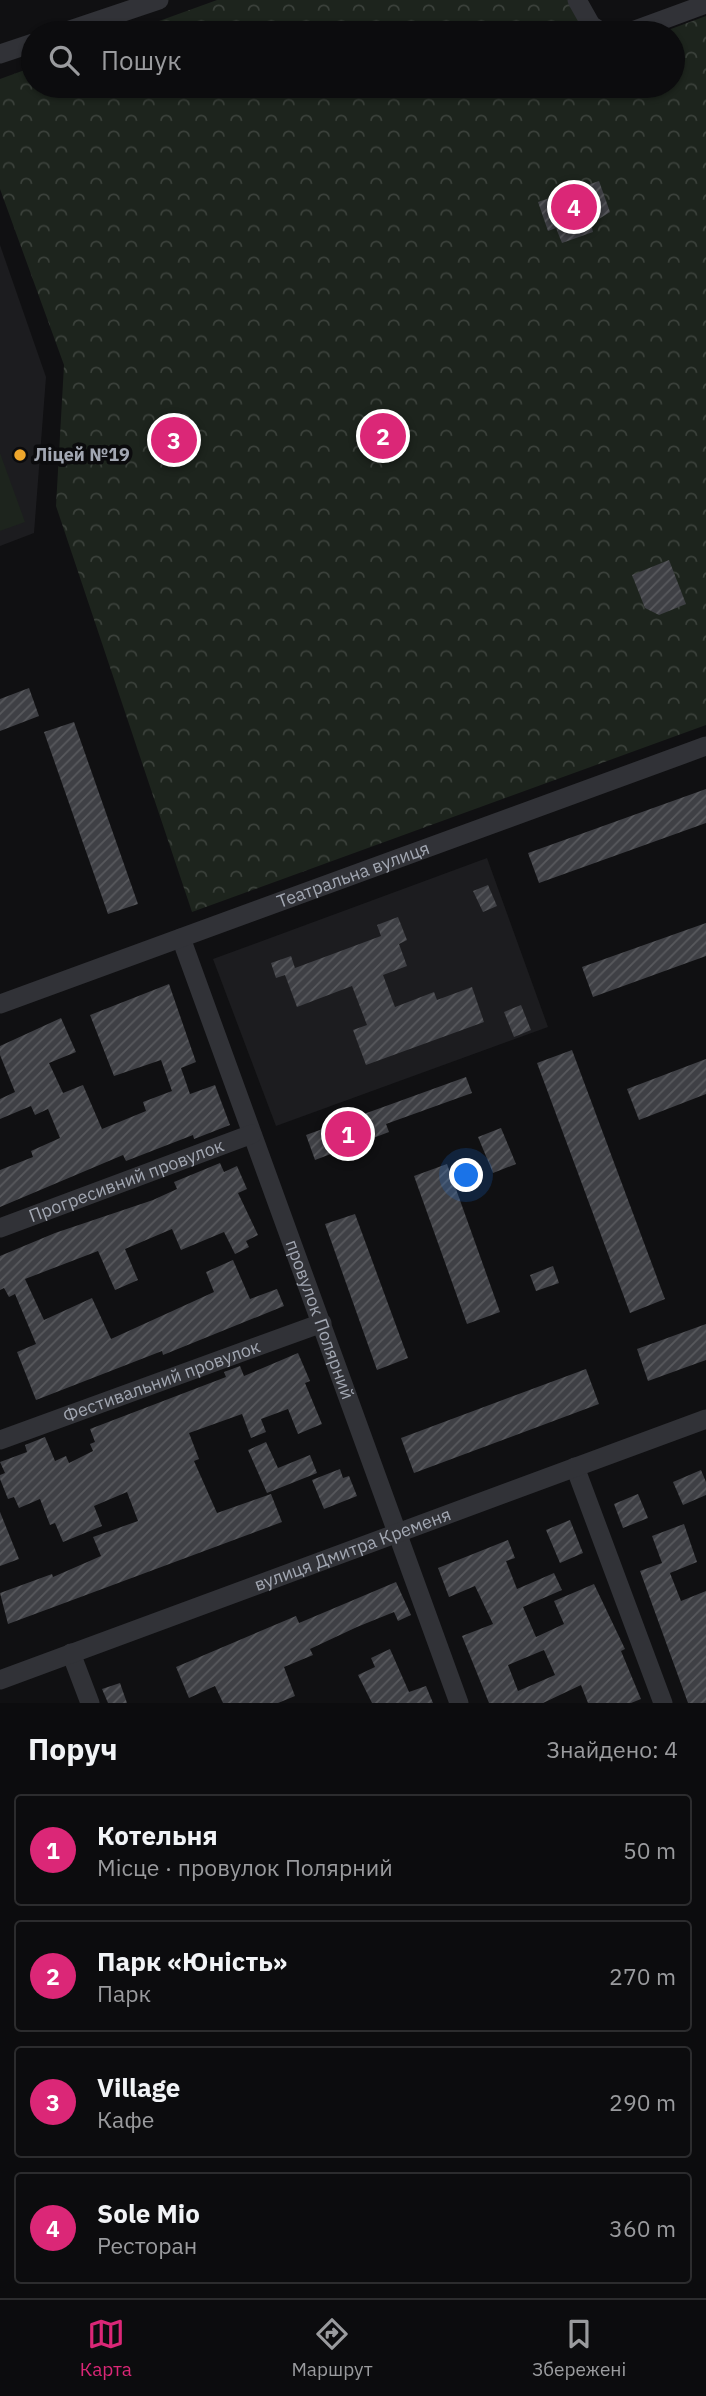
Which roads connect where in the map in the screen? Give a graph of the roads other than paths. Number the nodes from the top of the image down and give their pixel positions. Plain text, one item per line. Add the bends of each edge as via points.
1 (159, 0) edge
2 (577, 0) edge
3 (706, 4) edge
4 (97, 21) edge
5 (591, 21) edge
6 (660, 21) edge
7 (21, 47) edge
8 (0, 54) edge
9 (706, 746) edge
10 (180, 938) junction
11 (0, 1004) edge
12 (252, 1134) junction
13 (0, 1228) edge
14 (322, 1322) junction
15 (706, 1419) edge
16 (0, 1440) edge
17 (575, 1467) junction
18 (398, 1532) junction
19 (71, 1653) junction
20 (0, 1680) edge
21 (90, 1703) edge
22 (459, 1703) edge
23 (663, 1703) edge

1 - 4 street
2 - 5 street
3 - 6 street
7 - 8 street
9 - 10 street, Театральна вулиця
10 - 11 street, Театральна вулиця
10 - 12 street, провулок Полярний
12 - 13 street, Прогресивний провулок
12 - 14 street, провулок Полярний
14 - 16 street, Фестивальний провулок
14 - 18 street, провулок Полярний
15 - 17 street, вулиця Дмитра Кременя
17 - 18 street, вулиця Дмитра Кременя
17 - 23 street
18 - 19 street, вулиця Дмитра Кременя
18 - 22 street, провулок Полярний
19 - 20 street, вулиця Дмитра Кременя
19 - 21 street

